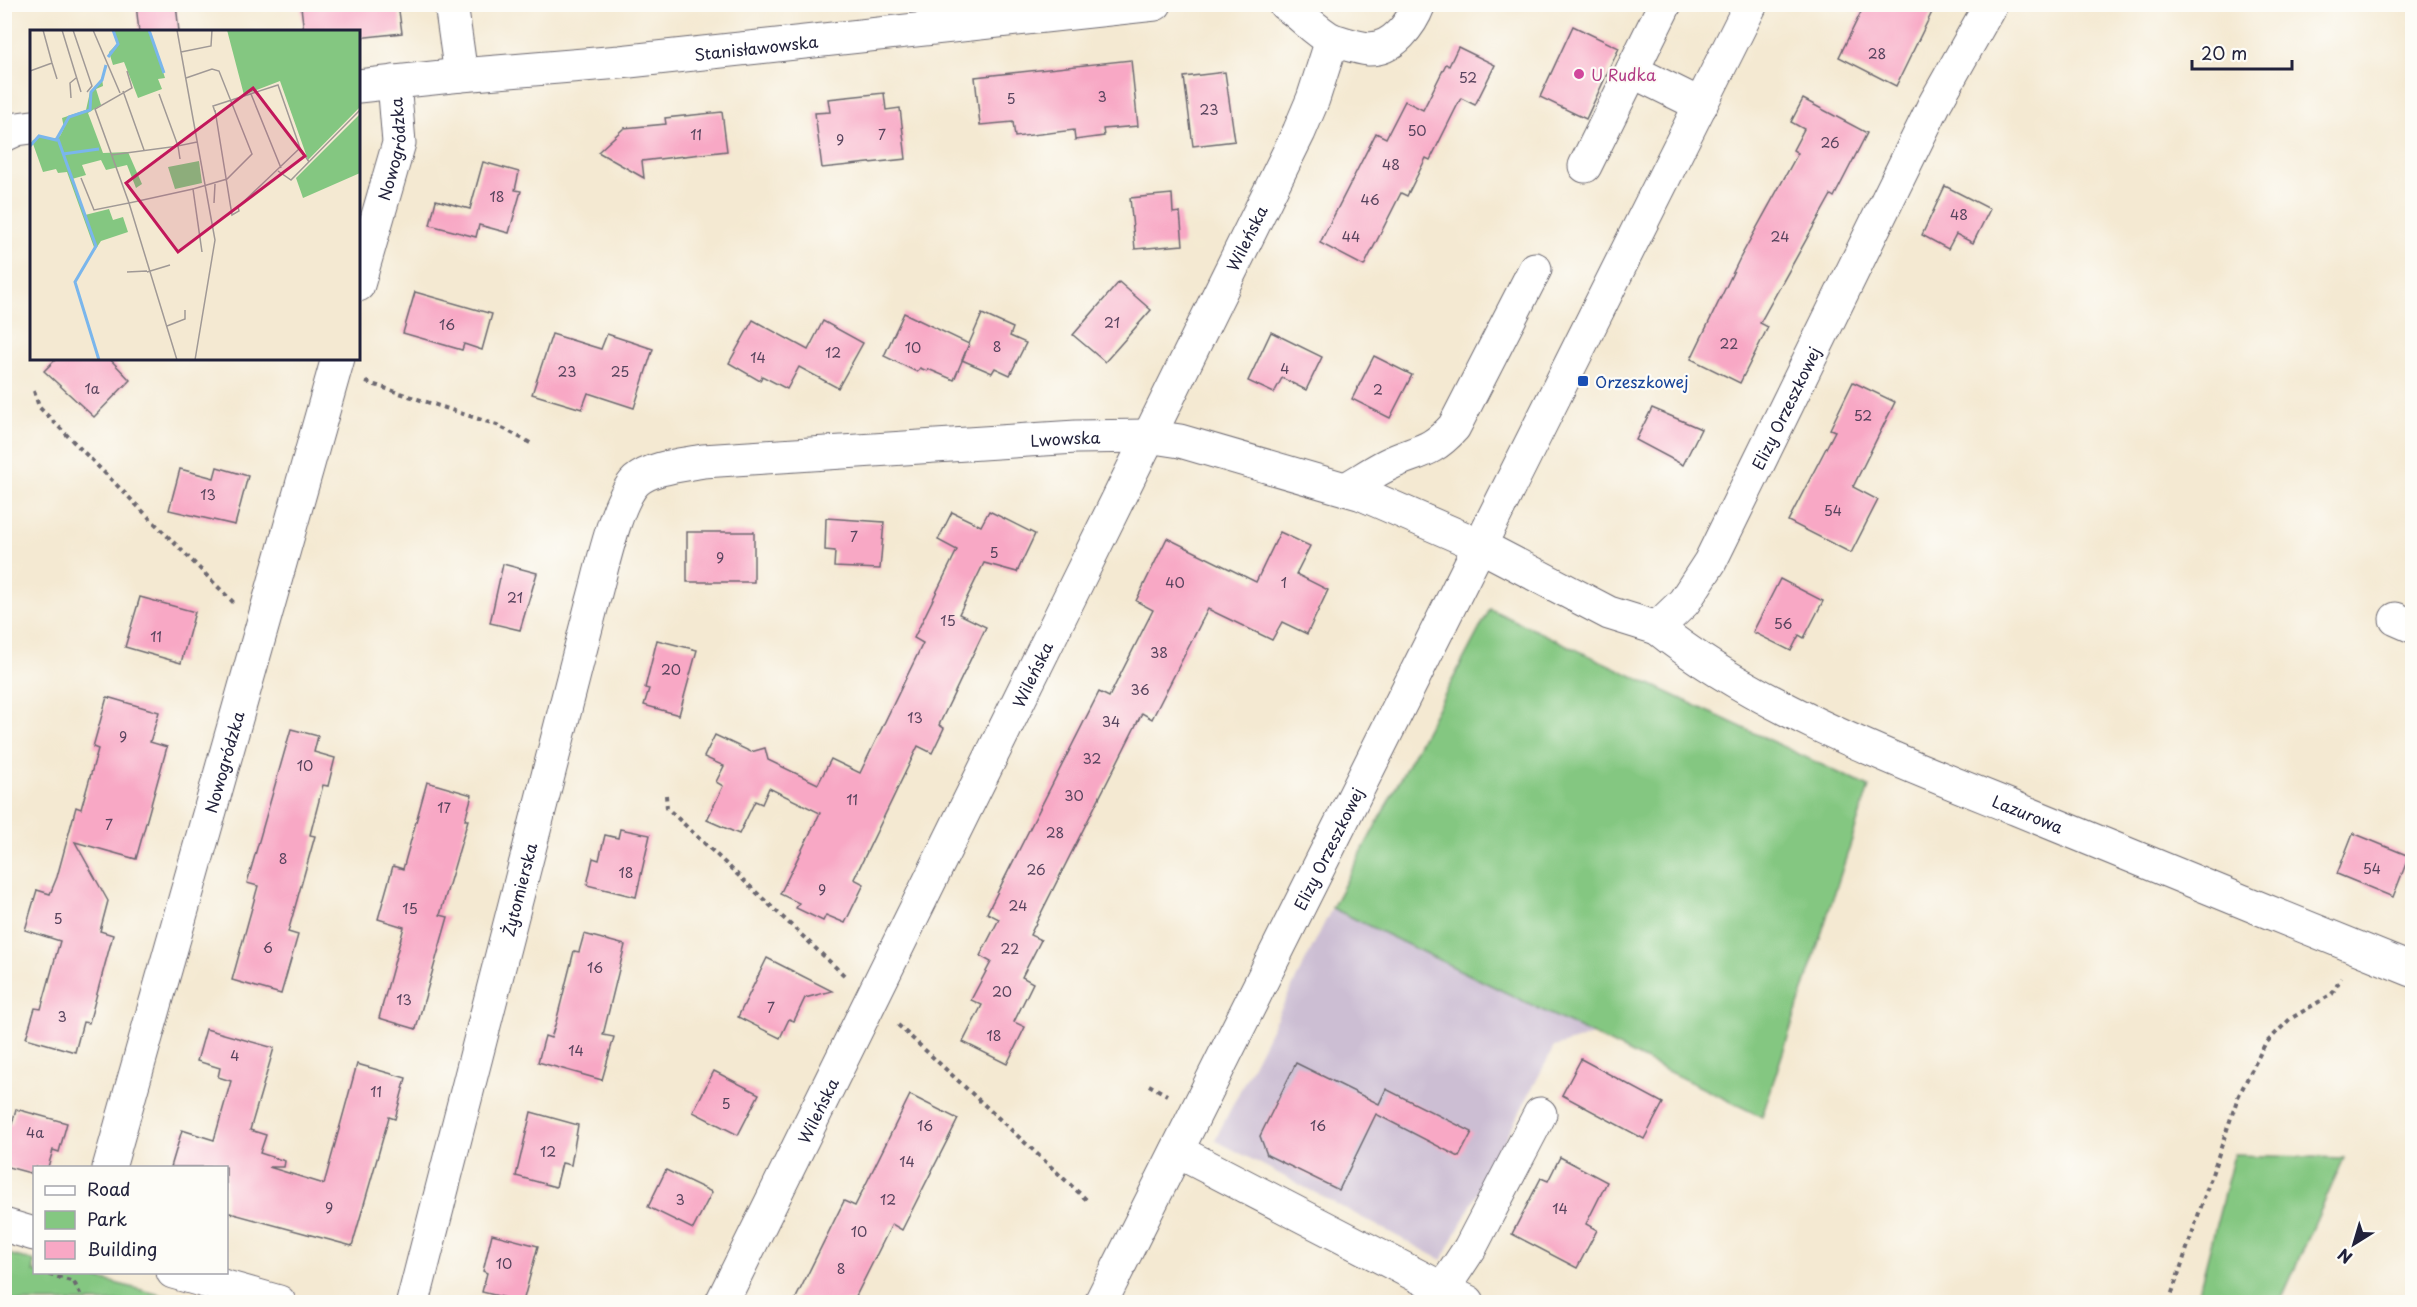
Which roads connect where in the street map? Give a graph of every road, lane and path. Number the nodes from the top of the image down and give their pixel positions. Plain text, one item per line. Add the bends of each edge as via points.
1 (451, 4) edge
2 (1155, 4) edge
3 (1285, 4) edge
4 (1419, 4) edge
5 (1665, 4) edge
6 (1751, 4) edge
7 (1991, 4) edge
8 (1332, 40) junction
9 (1632, 71) junction
10 (461, 75) junction
11 (394, 82) junction
12 (360, 86) edge
13 (1701, 105) junction
14 (30, 127) edge
15 (4, 135) edge
16 (1585, 166) dead end
17 (1535, 269) dead end
18 (360, 278) edge
19 (336, 365) edge
20 (34, 391) dead end
21 (1147, 436) junction
22 (534, 445) dead end
23 (636, 481) joint
24 (1347, 489) junction
25 (1479, 545) junction
26 (1657, 628) junction
27 (260, 629) junction
28 (2356, 948) junction
29 (2412, 970) edge
30 (1540, 1114) dead end
31 (1177, 1151) junction
32 (109, 1166) edge
33 (4, 1225) edge
34 (33, 1233) edge
35 (47, 1274) edge
36 (180, 1274) edge
37 (1450, 1298) edge
38 (84, 1302) edge
39 (279, 1302) edge
40 (413, 1302) edge
41 (722, 1302) edge
42 (1101, 1302) edge
43 (2169, 1302) edge

1 - 10 street
2 - 10 street, Stanisławowska via 620,62
3 - 8 street via 1314,30
4 - 8 street via 1403,32 1388,45 1369,49
5 - 9 street
6 - 13 street, Elizy Orzeszkowej
7 - 26 street, Elizy Orzeszkowej via 1934,105 1710,562 1684,602
8 - 21 street, Wileńska via 1299,132
9 - 13 street
9 - 16 street
10 - 11 street, Stanisławowska
11 - 12 street, Stanisławowska
11 - 18 street, Nowogródzka via 399,142
13 - 25 street, Elizy Orzeszkowej
14 - 15 street
17 - 24 street via 1454,427 1439,444 1388,464
19 - 22 path via 497,425
19 - 27 street, Nowogródzka
20 - 27 path via 39,407
21 - 23 street, Lwowska via 703,461 656,471
21 - 24 street, Lwowska via 1180,441
21 - 41 street, Wileńska via 873,1002
23 - 40 street, Żytomierska via 621,505 591,608
24 - 25 street, Lwowska
25 - 26 street via 1609,613
25 - 31 street, Elizy Orzeszkowej
26 - 28 street, Lazurowa via 1688,654 1793,711 1933,775
27 - 32 street, Nowogródzka
28 - 29 street, Lazurowa
28 - 43 path via 2332,994 2290,1019 2265,1044 2238,1097
30 - 37 street via 1470,1248
31 - 37 street
31 - 42 street, Elizy Orzeszkowej
33 - 34 street
35 - 38 path via 74,1282
36 - 39 street

